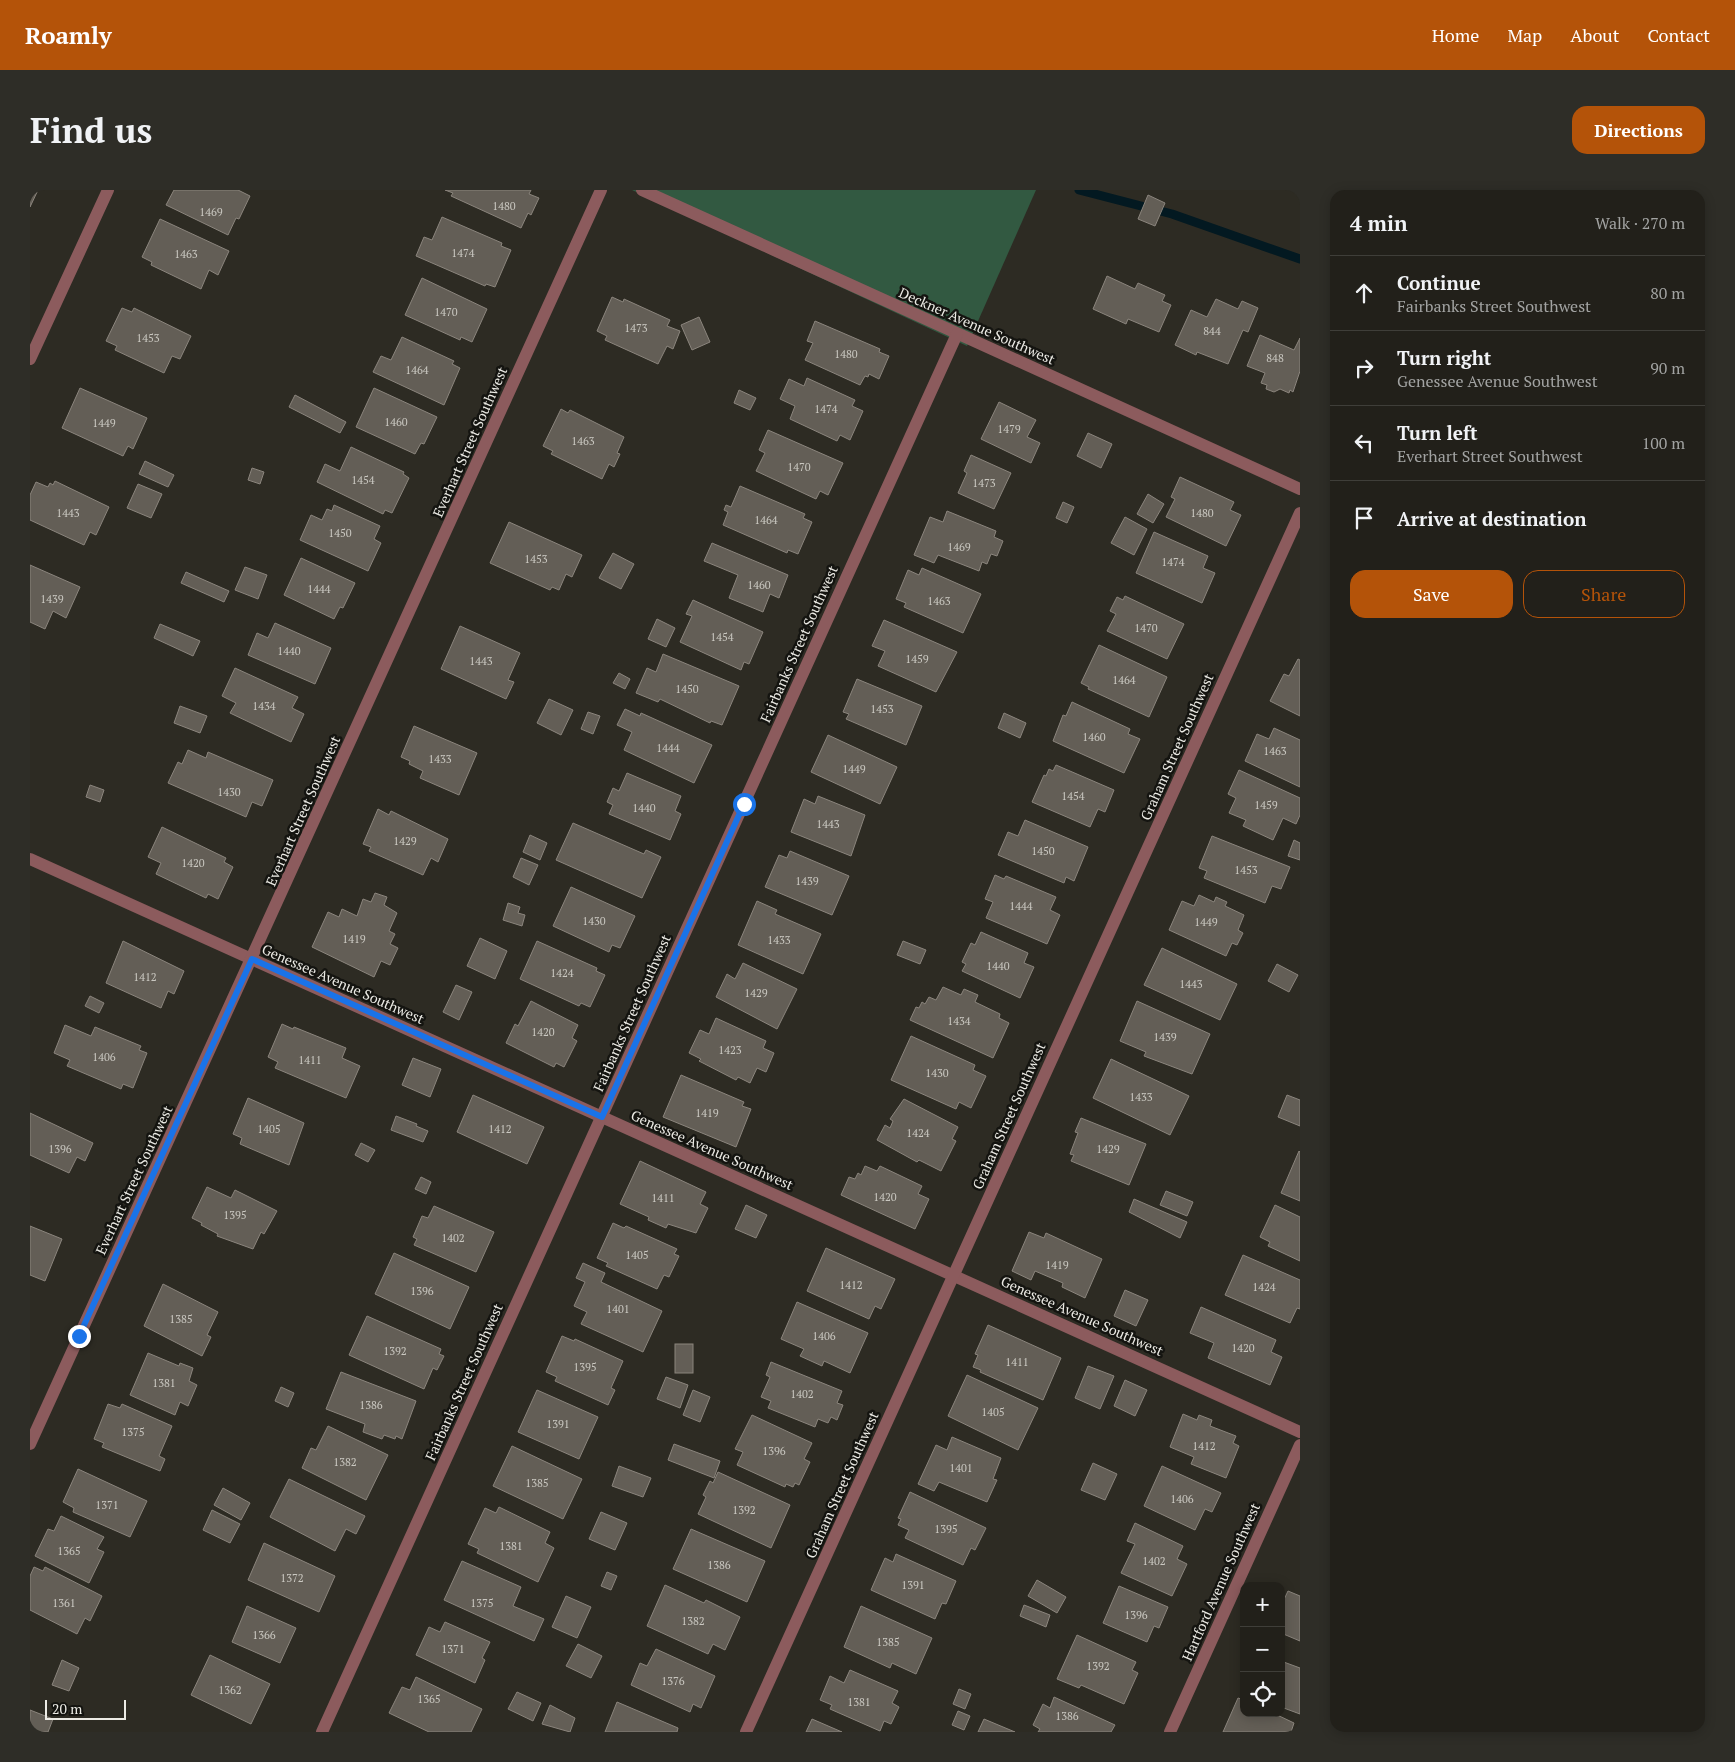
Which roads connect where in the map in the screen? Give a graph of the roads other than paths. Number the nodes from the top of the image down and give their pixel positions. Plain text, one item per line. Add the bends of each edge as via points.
1 (108, 190) edge
2 (601, 190) edge
3 (642, 190) edge
4 (957, 334) junction
5 (30, 359) edge
6 (1300, 489) edge
7 (1300, 513) edge
8 (30, 859) edge
9 (252, 959) junction
10 (602, 1117) junction
11 (953, 1275) junction
12 (1300, 1432) edge
13 (30, 1444) edge
14 (1300, 1445) edge
15 (322, 1732) edge
16 (746, 1732) edge
17 (1170, 1732) edge

1 - 5 street
2 - 9 street, Everhart Street Southwest
3 - 4 street, Deckner Avenue Southwest
4 - 6 street, Deckner Avenue Southwest
4 - 10 street, Fairbanks Street Southwest
7 - 11 street, Graham Street Southwest
8 - 9 street, Genessee Avenue Southwest
9 - 10 street, Genessee Avenue Southwest
9 - 13 street, Everhart Street Southwest
10 - 11 street, Genessee Avenue Southwest
10 - 15 street, Fairbanks Street Southwest
11 - 12 street, Genessee Avenue Southwest
11 - 16 street, Graham Street Southwest
14 - 17 street, Hartford Avenue Southwest

